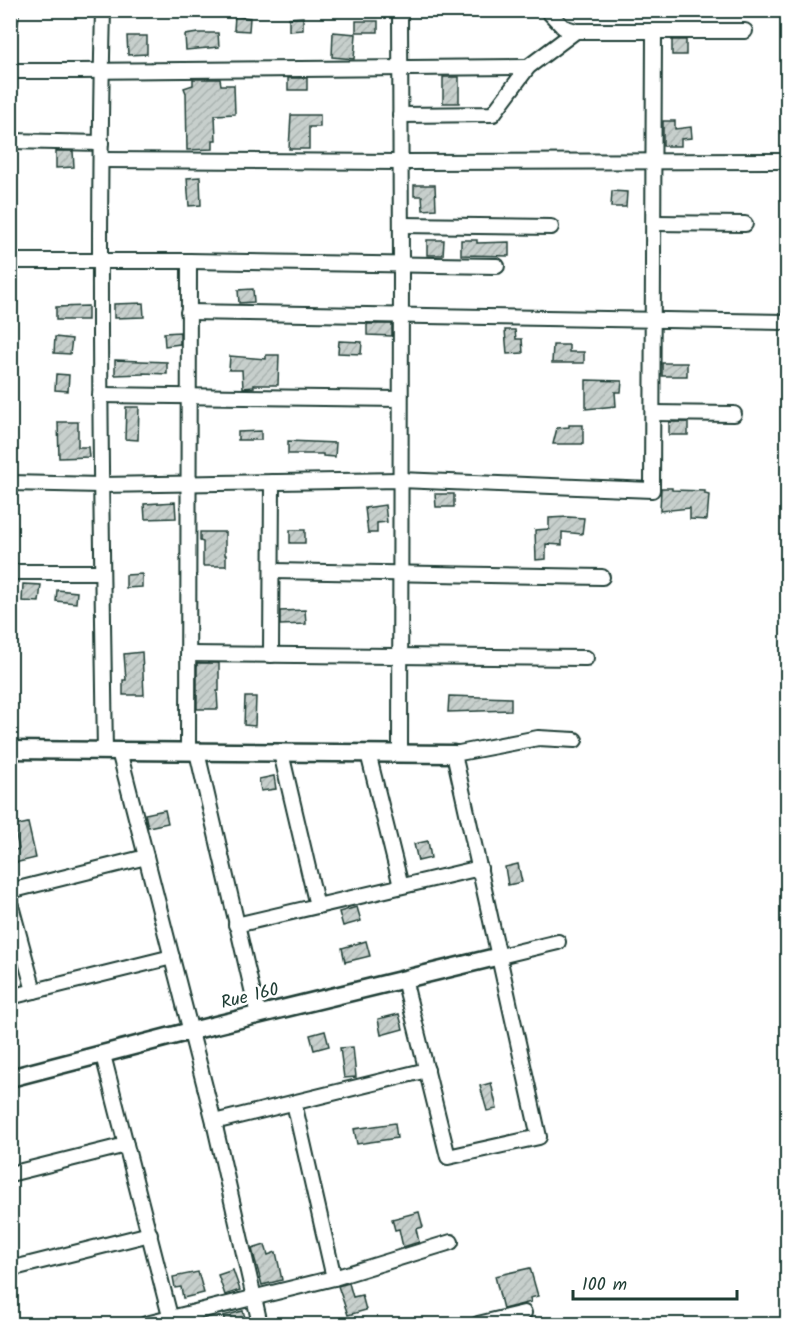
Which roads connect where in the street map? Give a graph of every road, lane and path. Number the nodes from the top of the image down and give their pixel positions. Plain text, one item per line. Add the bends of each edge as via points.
1 (10, 10) edge
2 (103, 10) edge
3 (400, 10) edge
4 (547, 10) edge
5 (10, 21) edge
6 (576, 31) junction
7 (654, 31) junction
8 (745, 31) dead end
9 (528, 67) junction
10 (400, 68) junction
11 (10, 70) edge
12 (102, 71) junction
13 (400, 115) junction
14 (10, 141) edge
15 (101, 143) junction
16 (101, 160) junction
17 (786, 160) dead end
18 (654, 161) junction
19 (400, 162) junction
20 (654, 224) junction
21 (745, 224) dead end
22 (401, 225) junction
23 (551, 227) dead end
24 (10, 261) edge
25 (101, 261) junction
26 (189, 261) junction
27 (401, 265) junction
28 (497, 266) dead end
29 (188, 312) junction
30 (400, 316) junction
31 (653, 320) junction
32 (785, 322) dead end
33 (100, 395) junction
34 (188, 396) junction
35 (400, 399) junction
36 (653, 413) junction
37 (734, 414) dead end
38 (400, 480) junction
39 (273, 482) junction
40 (10, 483) edge
41 (188, 483) junction
42 (101, 485) junction
43 (273, 571) junction
44 (10, 572) edge
45 (102, 572) junction
46 (400, 573) junction
47 (602, 577) dead end
48 (188, 654) junction
49 (271, 655) junction
50 (400, 656) junction
51 (586, 658) dead end
52 (575, 740) dead end
53 (10, 750) edge
54 (112, 751) junction
55 (192, 752) junction
56 (281, 753) junction
57 (368, 753) junction
58 (400, 754) junction
59 (454, 754) junction
60 (146, 857) junction
61 (480, 868) junction
62 (401, 886) junction
63 (10, 891) edge
64 (10, 902) edge
65 (317, 906) junction
66 (236, 925) junction
67 (558, 942) dead end
68 (500, 956) junction
69 (172, 957) junction
70 (404, 979) junction
71 (34, 991) junction
72 (10, 997) edge
73 (258, 1015) junction
74 (192, 1031) junction
75 (103, 1055) junction
76 (427, 1071) junction
77 (10, 1078) edge
78 (294, 1103) junction
79 (214, 1122) junction
80 (126, 1145) junction
81 (10, 1173) edge
82 (150, 1234) junction
83 (451, 1242) dead end
84 (10, 1269) edge
85 (334, 1278) junction
86 (254, 1297) junction
87 (524, 1313) dead end
88 (172, 1321) edge
89 (146, 1324) edge
90 (260, 1324) edge
91 (478, 1324) edge

1 - 5 street
2 - 12 street
3 - 10 street
4 - 6 street via 563,27
6 - 7 street
6 - 9 street
7 - 8 street
7 - 18 street
9 - 10 street
9 - 13 street via 493,114
10 - 12 street
10 - 13 street
11 - 12 street
12 - 15 street
13 - 19 street
14 - 15 street
15 - 16 street
16 - 19 street
16 - 25 street
17 - 18 street
18 - 19 street
18 - 20 street
19 - 22 street
20 - 21 street
20 - 31 street
22 - 23 street
22 - 27 street
24 - 25 street
25 - 26 street
25 - 33 street
26 - 27 street
26 - 29 street
27 - 28 street
27 - 30 street
29 - 30 street
29 - 34 street
30 - 31 street
30 - 35 street
31 - 32 street
31 - 36 street
33 - 34 street
33 - 42 street
34 - 35 street
34 - 41 street
35 - 38 street
36 - 37 street
36 - 38 street via 652,490
38 - 39 street
38 - 46 street
39 - 41 street
39 - 43 street
40 - 42 street
41 - 42 street
41 - 48 street
42 - 45 street
43 - 46 street
43 - 49 street
44 - 45 street
45 - 54 street
46 - 47 street
46 - 50 street
48 - 49 street
48 - 55 street
49 - 50 street
50 - 51 street
50 - 58 street
52 - 59 street via 538,738
53 - 54 street
54 - 55 street
54 - 60 street
55 - 56 street
55 - 66 street
56 - 57 street
56 - 65 street
57 - 58 street
57 - 62 street
58 - 59 street
59 - 61 street
60 - 63 street
60 - 69 street
61 - 62 street
61 - 68 street
62 - 65 street
64 - 71 street
65 - 66 street
66 - 73 street
67 - 68 street
68 - 70 street, Rue 160
68 - 76 street via 539,1137 448,1157
69 - 71 street
69 - 74 street
70 - 73 street, Rue 160
70 - 76 street
71 - 72 street
73 - 74 street, Rue 160
74 - 75 street, Rue 160
74 - 79 street
75 - 77 street, Rue 160
75 - 80 street
76 - 78 street
78 - 79 street
78 - 85 street
79 - 86 street
80 - 81 street
80 - 82 street
82 - 84 street
82 - 88 street
83 - 85 street
85 - 86 street
86 - 88 street
86 - 90 street
87 - 91 street
88 - 89 street

